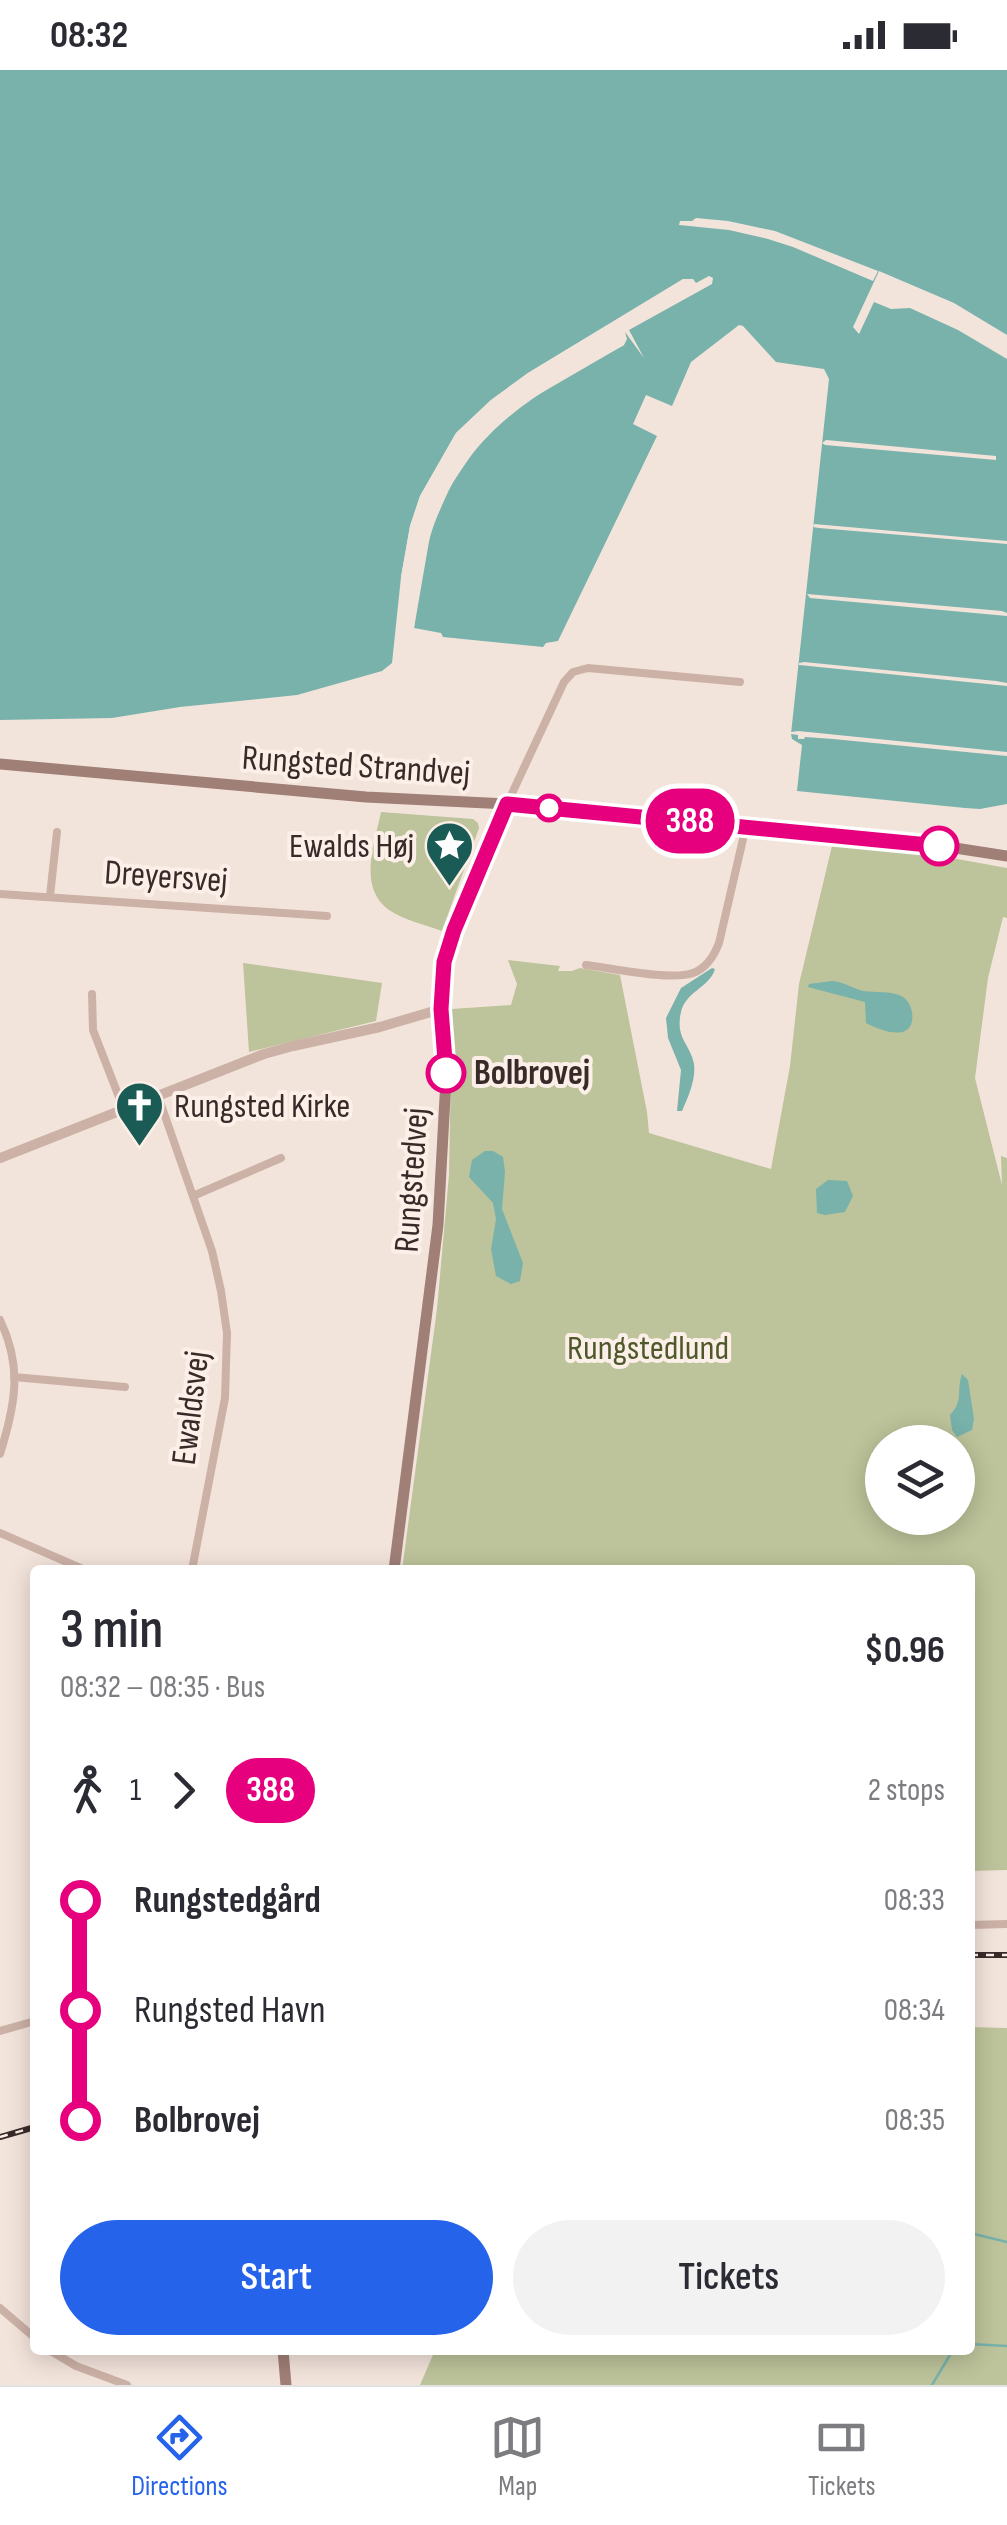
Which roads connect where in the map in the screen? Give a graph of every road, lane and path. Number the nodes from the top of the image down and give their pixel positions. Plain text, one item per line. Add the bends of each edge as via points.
1 (740, 682) dead end
2 (0, 764) edge
3 (507, 804) junction
4 (746, 826) junction
5 (57, 832) dead end
6 (1007, 856) edge
7 (0, 894) edge
8 (50, 896) junction
9 (328, 916) dead end
10 (586, 965) dead end
11 (92, 994) dead end
12 (441, 1009) junction
13 (158, 1096) junction
14 (124, 1110) junction
15 (0, 1158) edge
16 (281, 1158) dead end
17 (193, 1196) junction
18 (0, 1320) edge
19 (14, 1377) junction
20 (125, 1387) dead end
21 (0, 1454) edge
22 (0, 1532) edge
23 (74, 1565) edge
24 (193, 1565) edge
25 (395, 1565) edge
26 (1007, 1924) edge
27 (975, 1925) edge
28 (30, 2023) edge
29 (0, 2030) edge
30 (0, 2308) edge
31 (30, 2334) edge
32 (57, 2355) edge
33 (283, 2355) edge
34 (127, 2385) edge
35 (286, 2385) edge

1 - 3 street via 580,669 564,682
2 - 3 main road, Rungsted Strandvej
3 - 4 main road, Rungsted Strandvej
3 - 12 main road, Rungstedvej via 448,948
4 - 6 main road, Rungsted Strandvej
4 - 10 street via 719,943 698,972 679,976
5 - 8 street
7 - 8 street, Dreyersvej
8 - 9 street, Dreyersvej
11 - 14 street via 93,1030
12 - 13 street via 294,1046
12 - 25 main road, Rungstedvej via 446,1079 438,1225
13 - 14 street
13 - 17 street, Ewaldsvej
14 - 15 street
16 - 17 street
17 - 24 street, Ewaldsvej via 222,1291 228,1368
18 - 19 street
19 - 20 street
19 - 21 street via 12,1416
22 - 23 street
26 - 27 street
28 - 29 street
30 - 31 street
32 - 34 street
33 - 35 main road

